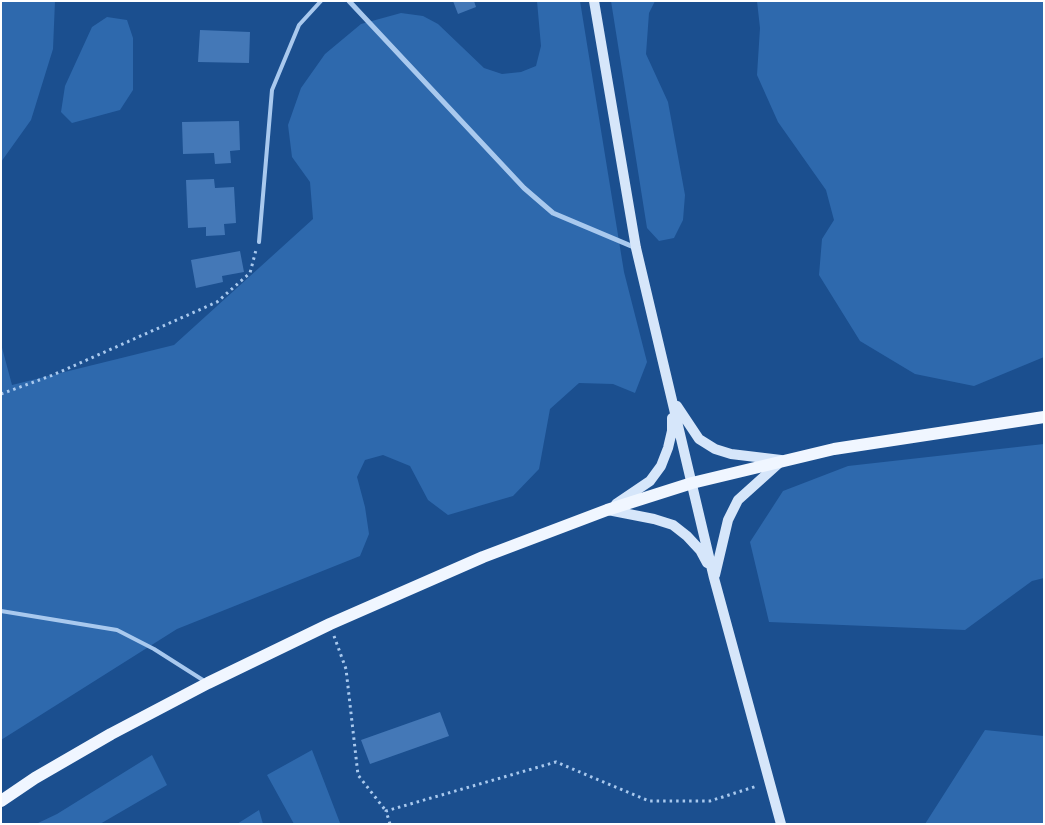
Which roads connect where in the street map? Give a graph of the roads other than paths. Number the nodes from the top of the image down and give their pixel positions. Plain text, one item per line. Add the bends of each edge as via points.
1 (321, 1) edge
2 (349, 1) edge
3 (594, 1) edge
4 (259, 242) road end
5 (636, 248) junction
6 (672, 397) junction
7 (1044, 417) edge
8 (782, 460) junction
9 (692, 483) junction
10 (607, 510) junction
11 (714, 578) junction
12 (1, 611) edge
13 (208, 683) junction
14 (1, 801) edge
15 (781, 824) edge

1 - 4 lane via 299,25 272,90
2 - 5 street via 524,188 553,214
3 - 5 street
5 - 6 street
6 - 8 street via 699,439 715,449
6 - 9 street
6 - 10 street via 672,431 661,466 650,481
7 - 8 main road via 904,437
8 - 9 main road
8 - 11 street via 738,500 728,520
9 - 10 main road
9 - 11 street
10 - 11 street via 672,525 700,550
10 - 13 main road via 483,557 330,624
11 - 15 street
12 - 13 lane via 117,630
13 - 14 main road via 111,734

